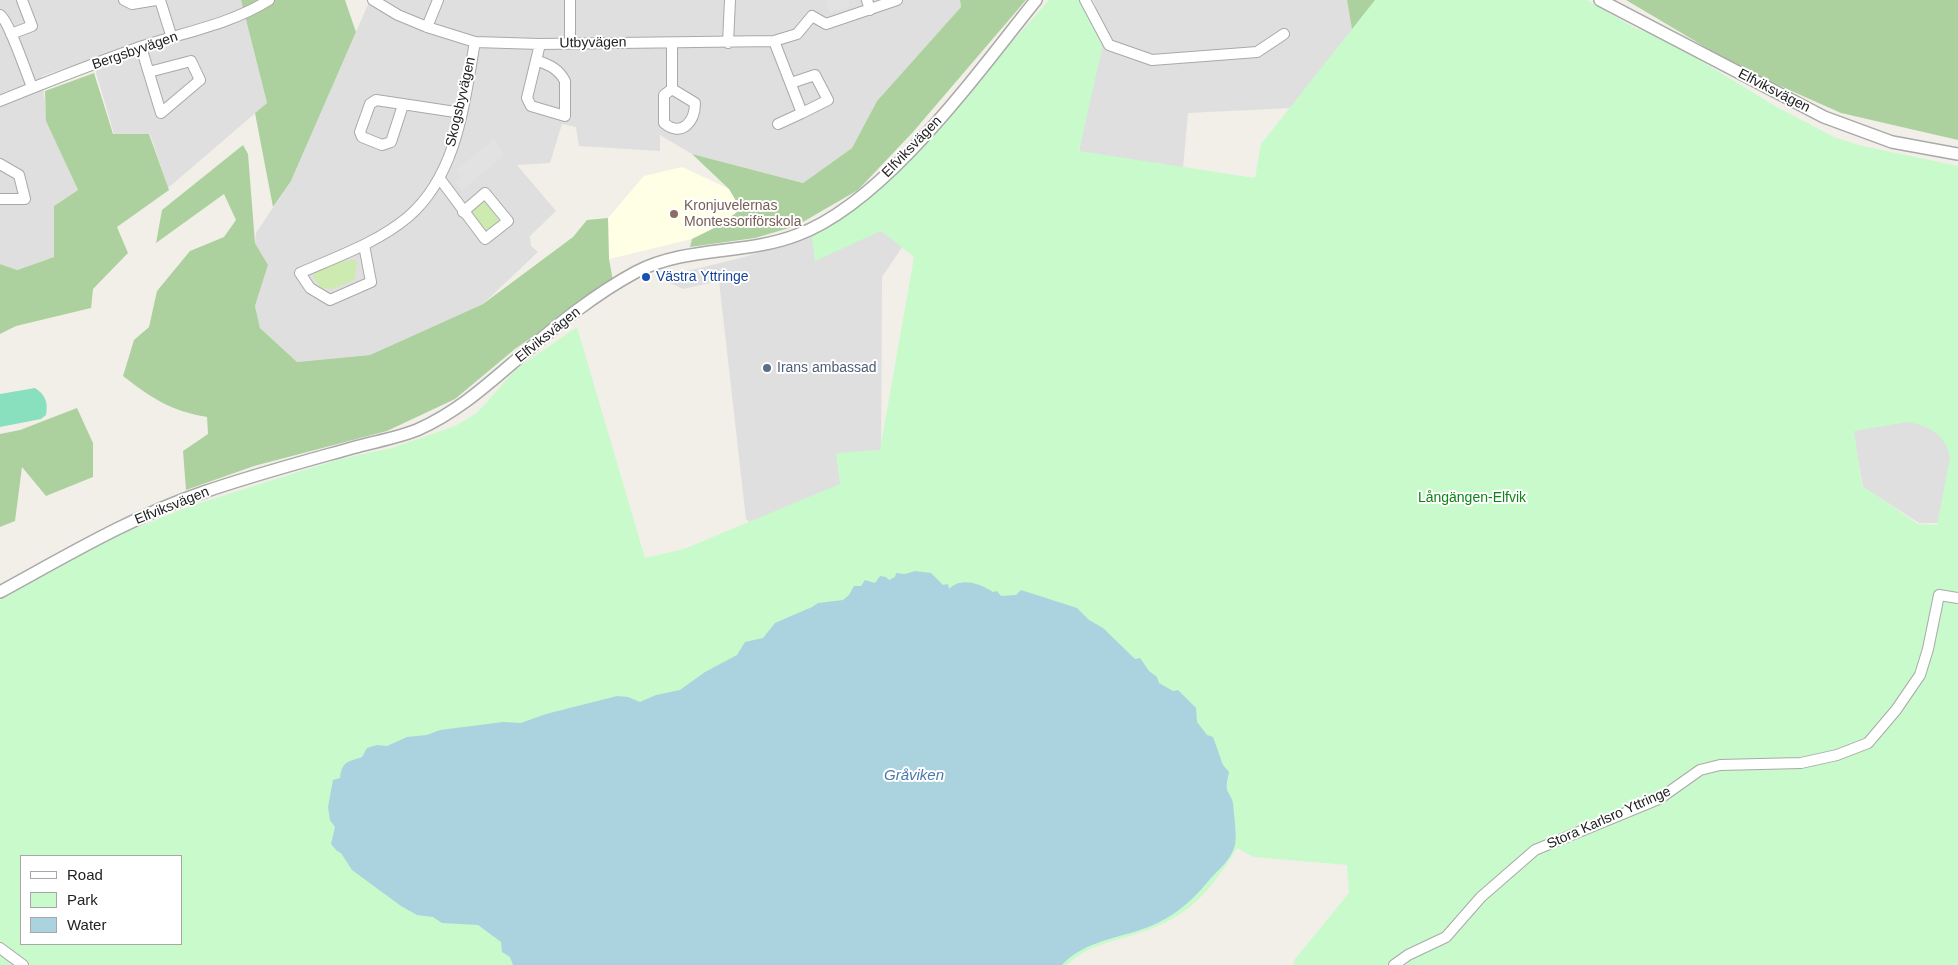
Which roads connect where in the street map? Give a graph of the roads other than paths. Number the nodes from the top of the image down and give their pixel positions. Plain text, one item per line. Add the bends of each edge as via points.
1 (22, 0) edge
2 (124, 0) edge
3 (156, 0) edge
4 (160, 0) edge
5 (269, 0) edge
6 (373, 0) edge
7 (438, 0) edge
8 (570, 0) edge
9 (730, 0) edge
10 (867, 0) edge
11 (897, 0) edge
12 (1036, 0) edge
13 (1085, 0) edge
14 (1600, 0) edge
15 (870, 10) junction
16 (0, 15) edge
17 (427, 28) junction
18 (11, 34) junction
19 (1284, 34) dead end
20 (172, 38) junction
21 (774, 41) junction
22 (475, 42) junction
23 (672, 43) junction
24 (540, 44) junction
25 (570, 44) junction
26 (728, 44) junction
27 (141, 47) junction
28 (536, 60) junction
29 (149, 72) junction
30 (791, 83) junction
31 (32, 87) junction
32 (672, 89) dead end
33 (0, 101) edge
34 (403, 105) junction
35 (462, 113) junction
36 (802, 113) junction
37 (778, 124) dead end
38 (1958, 154) edge
39 (0, 164) edge
40 (440, 178) junction
41 (0, 200) edge
42 (463, 212) junction
43 (364, 244) junction
44 (0, 592) edge
45 (1958, 598) edge
46 (0, 948) edge
47 (23, 965) edge
48 (1394, 965) edge

1 - 18 street via 32,26
2 - 3 street via 132,4
4 - 20 street
5 - 20 street, Bergsbyvägen via 247,14
6 - 17 street, Utbyvägen
7 - 17 street
8 - 25 street
9 - 26 street
10 - 15 street
11 - 15 street
12 - 44 street, Elfviksvägen via 956,100 904,157 861,198 821,225 795,236 682,256 635,273 581,307 453,412 414,431 200,493 131,522
13 - 19 street via 1109,45 1152,60 1257,52
14 - 38 street, Elfviksvägen via 1839,123 1892,142
15 - 21 street, Utbyvägen via 826,24 812,16 797,34
16 - 18 street
17 - 22 street, Utbyvägen
18 - 31 street
20 - 27 street, Bergsbyvägen
21 - 26 street, Utbyvägen
21 - 30 street
22 - 24 street, Utbyvägen
22 - 35 street, Skogsbyvägen
23 - 25 street, Utbyvägen
23 - 26 street, Utbyvägen
23 - 32 street
24 - 25 street, Utbyvägen
24 - 28 street
27 - 29 street
27 - 31 street, Bergsbyvägen
28 - 28 street via 528,101 532,106 565,116 565,81 555,67
29 - 29 street via 162,113 200,80 191,61
30 - 36 street
30 - 36 street via 815,75 828,100
31 - 33 street, Bergsbyvägen
34 - 34 street via 376,100 372,103 360,132 362,137 382,145 390,142
34 - 35 street
35 - 40 street, Skogsbyvägen
36 - 37 street
39 - 41 street via 19,175 25,198
40 - 42 street
40 - 43 street, Skogsbyvägen via 408,217
42 - 42 street via 485,239 508,221 485,193
43 - 43 street, Skogsbyvägen via 308,270 300,273 310,288 330,300 372,282
45 - 48 street, Stora Karlsro Yttringe via 1939,595 1920,675 1868,743 1801,764 1720,765 1700,770 1659,799 1535,850 1481,897 1446,937
46 - 47 street

